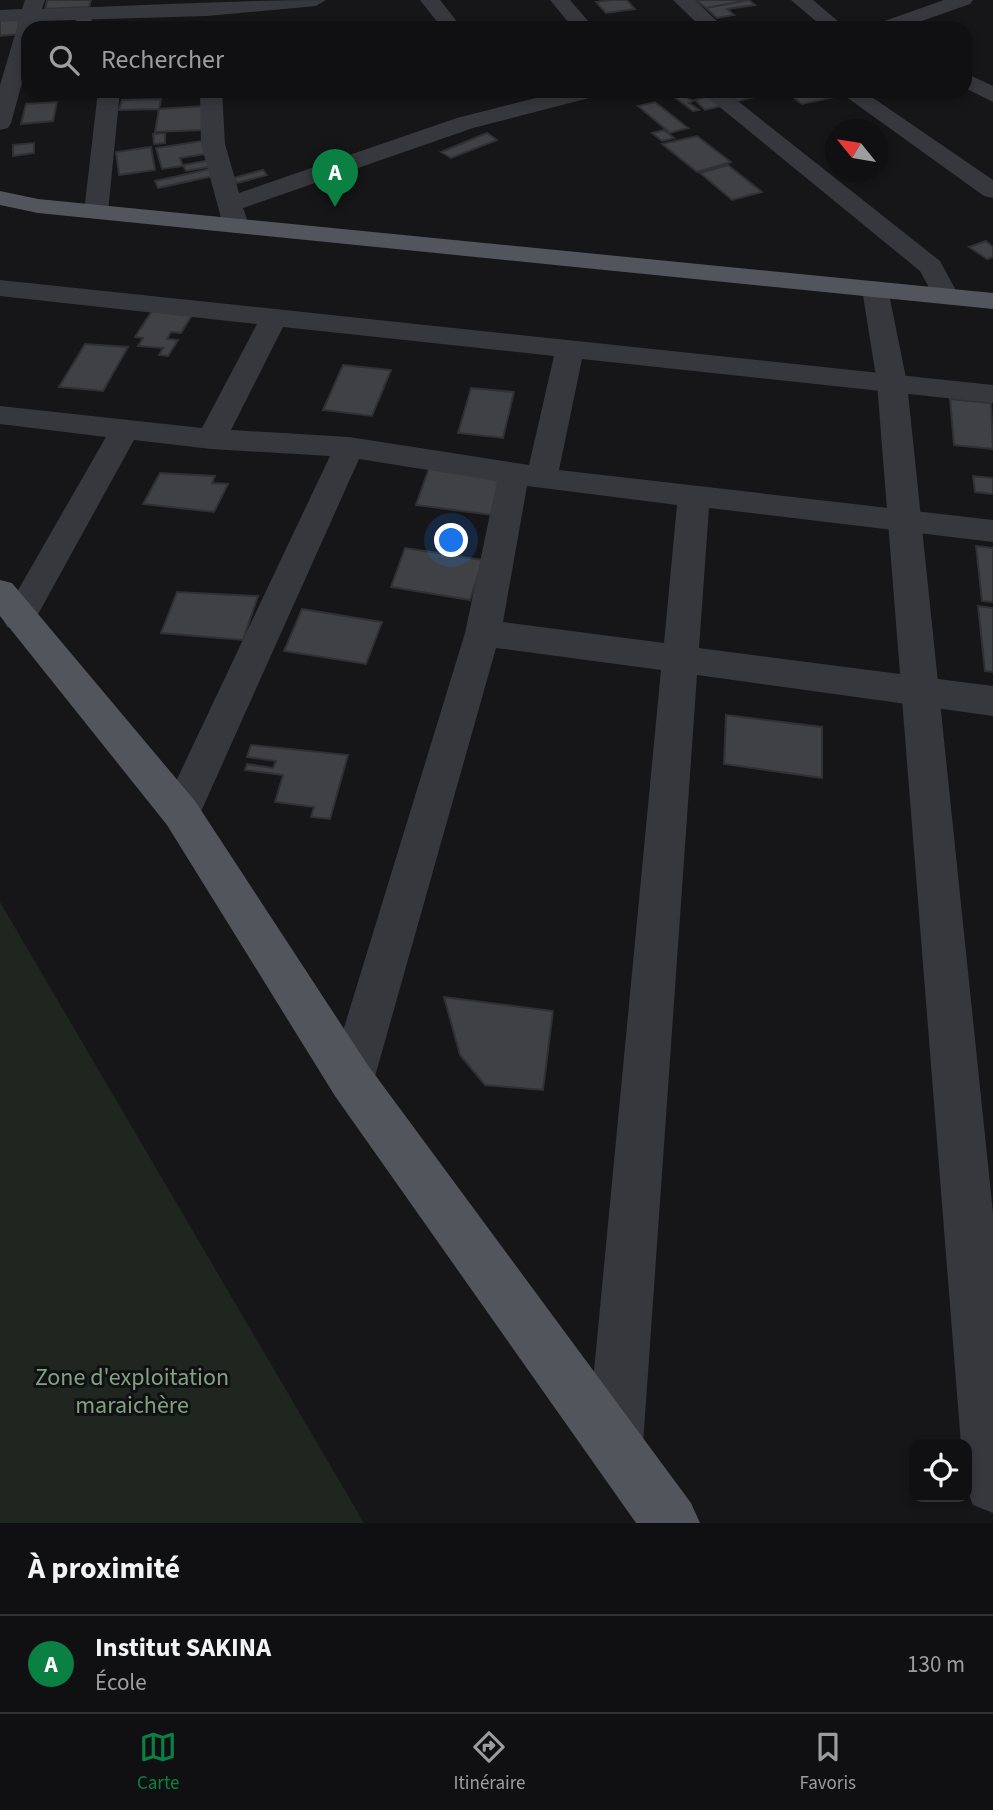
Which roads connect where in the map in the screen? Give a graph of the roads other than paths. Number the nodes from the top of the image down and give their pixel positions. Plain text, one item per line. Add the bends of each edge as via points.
1 (316, 0) edge
2 (430, 0) edge
3 (559, 0) edge
4 (683, 0) edge
5 (801, 0) edge
6 (963, 0) edge
7 (931, 5) edge
8 (33, 7) edge
9 (121, 13) edge
10 (207, 13) edge
11 (0, 16) edge
12 (446, 21) edge
13 (578, 21) edge
14 (706, 21) edge
15 (827, 21) edge
16 (898, 21) edge
17 (21, 49) edge
18 (972, 83) edge
19 (993, 95) edge
20 (108, 98) edge
21 (211, 98) edge
22 (507, 98) edge
23 (562, 98) edge
24 (720, 98) edge
25 (859, 98) edge
26 (516, 110) junction
27 (0, 123) edge
28 (993, 191) edge
29 (0, 198) edge
30 (96, 212) junction
31 (233, 214) junction
32 (0, 222) edge
33 (0, 288) edge
34 (946, 296) junction
35 (876, 299) junction
36 (993, 301) edge
37 (274, 317) junction
38 (993, 320) edge
39 (570, 348) junction
40 (892, 383) junction
41 (993, 394) edge
42 (0, 415) edge
43 (125, 429) junction
44 (211, 439) junction
45 (349, 447) junction
46 (528, 475) junction
47 (694, 495) junction
48 (904, 520) junction
49 (993, 531) edge
50 (9, 605) edge
51 (484, 633) junction
52 (680, 660) junction
53 (920, 691) junction
54 (993, 701) edge
55 (181, 813) junction
56 (351, 1080) junction
57 (615, 1444) junction
58 (993, 1486) edge
59 (671, 1523) edge

1 - 10 street
2 - 12 street
3 - 13 street
4 - 14 street
5 - 15 street
6 - 7 street
7 - 16 street
8 - 9 street
8 - 11 street
9 - 10 street
17 - 27 street
18 - 19 street
20 - 30 street
21 - 31 street via 214,144
22 - 26 street
23 - 26 street
24 - 34 street via 930,267
25 - 28 street
26 - 31 street via 465,123
29 - 30 main road
30 - 31 main road
31 - 35 main road
32 - 35 main road
33 - 37 street
34 - 35 main road
34 - 36 main road
35 - 38 main road
35 - 40 street
37 - 39 street
37 - 44 street
39 - 40 street
39 - 46 street
40 - 41 street
40 - 48 street
42 - 43 street
43 - 44 street
43 - 50 street
44 - 45 street
45 - 46 street
45 - 55 street
46 - 47 street
46 - 51 street
47 - 48 street
47 - 52 street
48 - 49 street
48 - 53 street
50 - 55 main road
51 - 52 street
51 - 56 street
52 - 53 street
52 - 57 street
53 - 54 street
53 - 58 street
55 - 56 main road
56 - 57 main road
57 - 59 main road

